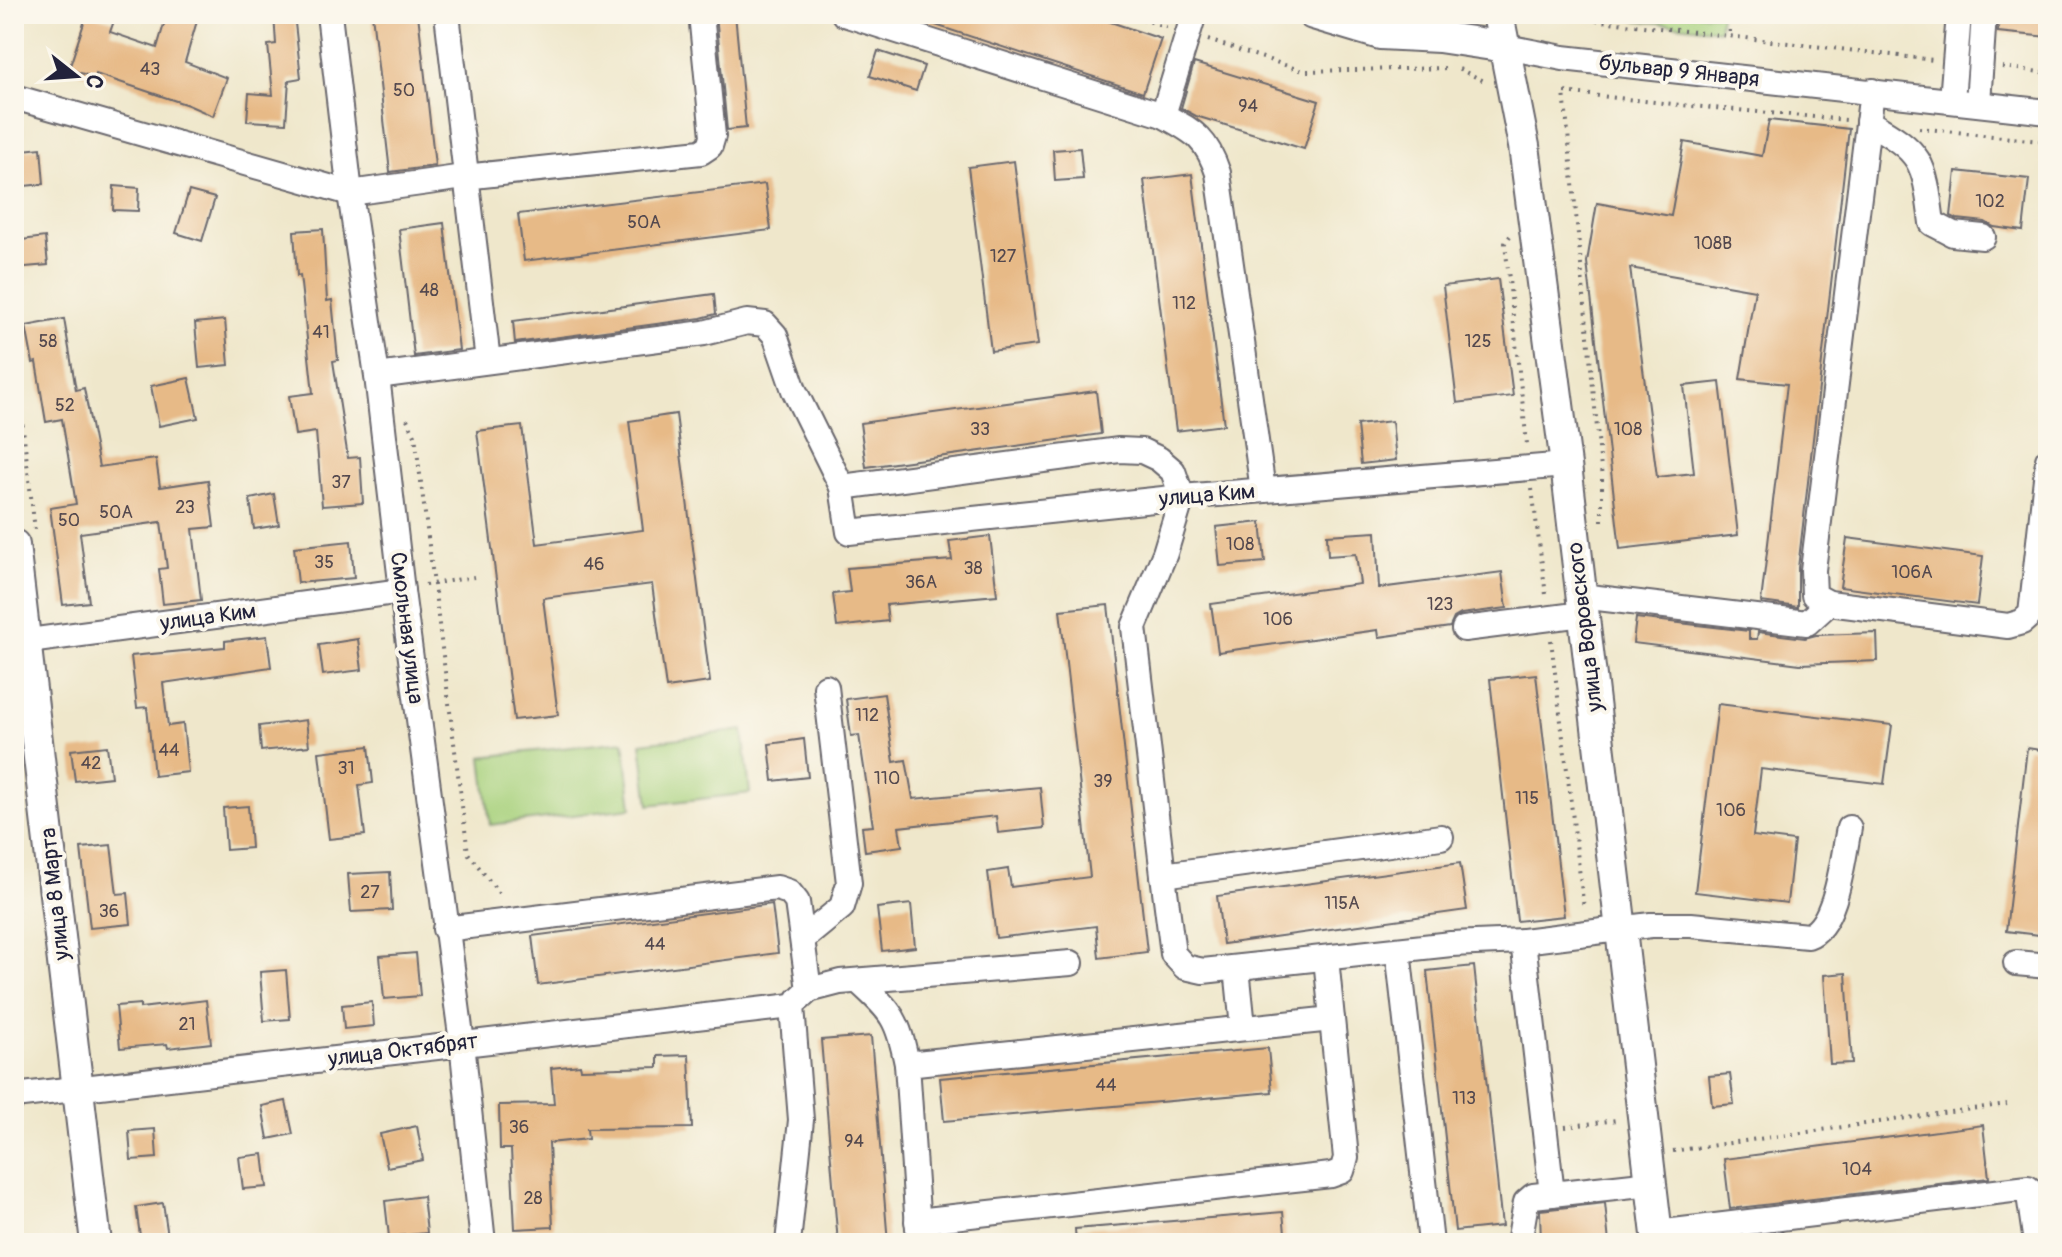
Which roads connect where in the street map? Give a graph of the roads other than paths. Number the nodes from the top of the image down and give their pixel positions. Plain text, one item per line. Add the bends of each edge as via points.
1 (329, 14) edge
2 (447, 14) edge
3 (701, 14) edge
4 (844, 14) edge
5 (1313, 14) edge
6 (1498, 14) edge
7 (1959, 14) edge
8 (1984, 14) edge
9 (1191, 24) edge
10 (1506, 47) junction
11 (1872, 91) junction
12 (14, 97) edge
13 (1952, 100) junction
14 (1978, 103) junction
15 (2048, 112) edge
16 (1163, 115) junction
17 (1868, 122) junction
18 (464, 177) junction
19 (350, 193) junction
20 (1983, 237) dead end
21 (488, 361) junction
22 (377, 376) junction
23 (2048, 460) edge
24 (1566, 465) junction
25 (842, 487) junction
26 (1263, 490) junction
27 (1182, 497) junction
28 (14, 545) edge
29 (410, 589) junction
30 (1829, 603) junction
31 (1582, 605) junction
32 (1464, 629) dead end
33 (20, 642) edge
34 (826, 687) dead end
35 (1849, 828) dead end
36 (1441, 837) dead end
37 (1163, 875) junction
38 (1621, 928) junction
39 (445, 929) junction
40 (803, 939) junction
41 (1523, 941) junction
42 (1398, 950) junction
43 (1326, 958) junction
44 (1071, 963) dead end
45 (2016, 963) dead end
46 (2048, 966) edge
47 (1237, 968) junction
48 (859, 982) junction
49 (800, 998) junction
50 (1332, 1019) junction
51 (1243, 1027) junction
52 (462, 1043) junction
53 (907, 1064) junction
54 (76, 1089) junction
55 (14, 1096) edge
56 (1651, 1183) junction
57 (1552, 1194) junction
58 (918, 1232) edge
59 (1657, 1238) edge
60 (96, 1243) edge
61 (483, 1243) edge
62 (788, 1243) edge
63 (1431, 1243) edge
64 (1519, 1243) edge
65 (2036, 1243) edge

1 - 19 street, Смольная улица
2 - 18 street
3 - 18 street via 710,146 701,152
4 - 16 street
5 - 10 main road, бульвар 9 Января via 1380,34
6 - 10 main road, улица Воровского
7 - 13 street
8 - 14 street
9 - 16 street
10 - 11 street, бульвар 9 Января via 1563,58
10 - 24 main road, улица Воровского
11 - 13 street, бульвар 9 Января
11 - 17 street
12 - 19 street
13 - 14 street, бульвар 9 Января
14 - 15 street, бульвар 9 Января
16 - 26 street via 1192,131 1211,150 1218,173
17 - 20 street via 1913,151 1926,173 1932,223 1953,234
17 - 30 street via 1813,570 1814,595
18 - 19 street
18 - 21 street
19 - 22 street, Смольная улица
21 - 22 street
21 - 25 street via 704,333 747,322 765,324 775,335 794,390
22 - 29 street, Смольная улица
23 - 30 street via 2031,614 2022,622 2008,626
24 - 26 street, улица Ким
24 - 31 main road, улица Воровского
25 - 27 street via 1119,450 1142,451 1159,459 1173,471
25 - 27 street, улица Ким via 849,532
26 - 27 street, улица Ким
27 - 37 street via 1134,627
28 - 33 main road, улица 8 Марта
29 - 33 street, улица Ким
29 - 39 street, Смольная улица
30 - 31 street via 1807,623
31 - 32 street via 1548,618
31 - 38 main road, улица Воровского
33 - 54 main road, улица 8 Марта
34 - 40 street via 849,883 842,907
35 - 38 street via 1831,912 1817,933 1691,925
36 - 37 street
37 - 47 street via 1173,954 1185,967 1203,971
38 - 41 street
38 - 56 main road, улица Воровского
39 - 40 street via 777,888 797,902
39 - 52 street, Смольная улица
40 - 49 street
41 - 42 street
41 - 57 street
42 - 43 street
42 - 63 street
43 - 47 street
43 - 50 street
44 - 48 street, улица Октябрят
45 - 46 street
47 - 51 street
48 - 49 street, улица Октябрят via 840,982
48 - 53 street via 889,1009 900,1028
49 - 52 street, улица Октябрят
49 - 62 street via 801,1120
50 - 51 street
50 - 58 street via 1346,1158 1342,1171
51 - 53 street
52 - 54 street, улица Октябрят
52 - 61 street, Смольная улица
53 - 58 street
54 - 55 street, улица Октябрят
54 - 60 main road, улица 8 Марта
56 - 57 street
56 - 59 main road, улица Воровского
57 - 64 street via 1526,1202
59 - 65 street via 2028,1188

